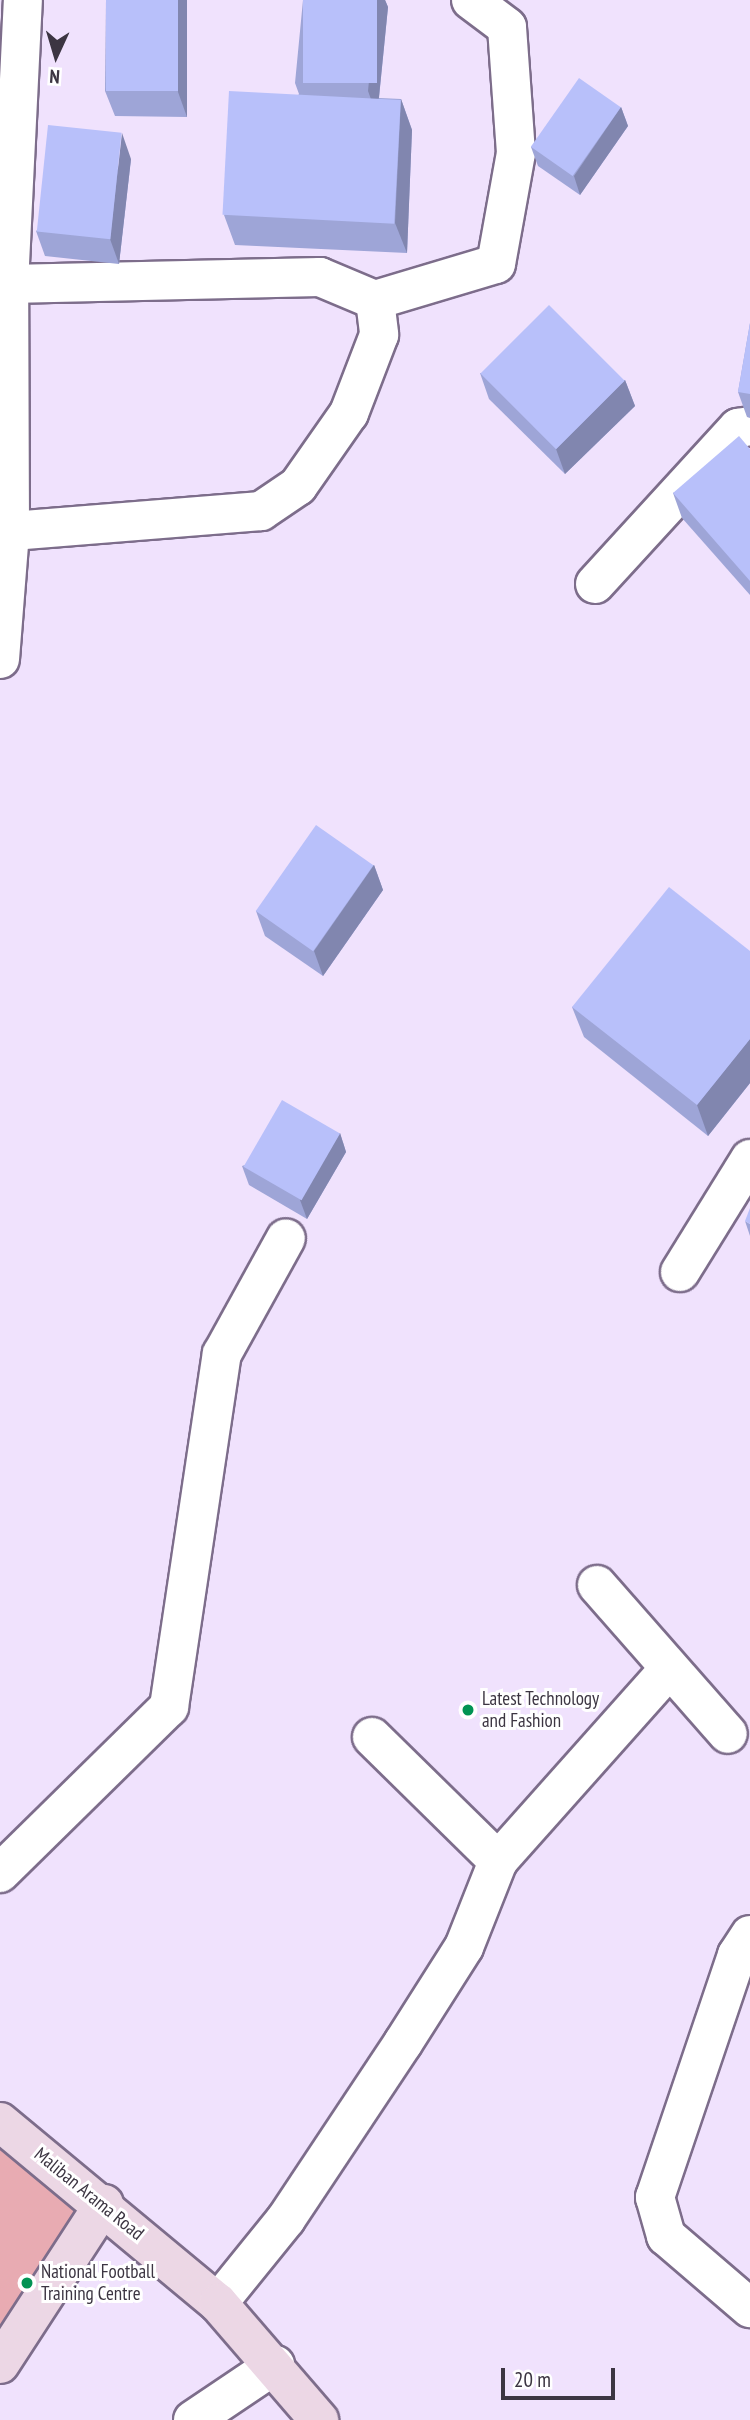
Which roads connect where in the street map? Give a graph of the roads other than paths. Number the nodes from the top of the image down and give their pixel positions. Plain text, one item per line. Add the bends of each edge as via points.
1 (23, 0) edge
2 (471, 0) edge
3 (9, 284) junction
4 (375, 300) junction
5 (750, 426) edge
6 (10, 531) junction
7 (595, 584) dead end
8 (0, 659) edge
9 (750, 1159) edge
10 (286, 1238) dead end
11 (680, 1272) dead end
12 (597, 1585) dead end
13 (668, 1670) junction
14 (728, 1734) dead end
15 (372, 1737) dead end
16 (498, 1861) junction
17 (0, 1873) edge
18 (750, 1935) edge
19 (0, 2122) edge
20 (104, 2204) junction
21 (218, 2302) junction
22 (750, 2308) edge
23 (0, 2364) edge
24 (275, 2365) junction
25 (193, 2420) edge
26 (319, 2420) edge

1 - 3 street
2 - 4 street via 507,27 516,153 496,264
3 - 4 street via 320,277
3 - 6 street
4 - 6 street via 379,335 348,413 298,486 261,511
5 - 7 street via 738,428
6 - 8 street
9 - 11 street
10 - 17 street via 222,1354 169,1707
12 - 13 street
13 - 14 street
13 - 16 street
15 - 16 street
16 - 21 street via 464,1947 286,2219
18 - 22 street via 737,1955 655,2197 666,2236
19 - 20 street, Maliban Arama Road
20 - 21 street, Maliban Arama Road
20 - 23 street
21 - 24 street, Maliban Arama Road
24 - 25 street
24 - 26 street, Maliban Arama Road

